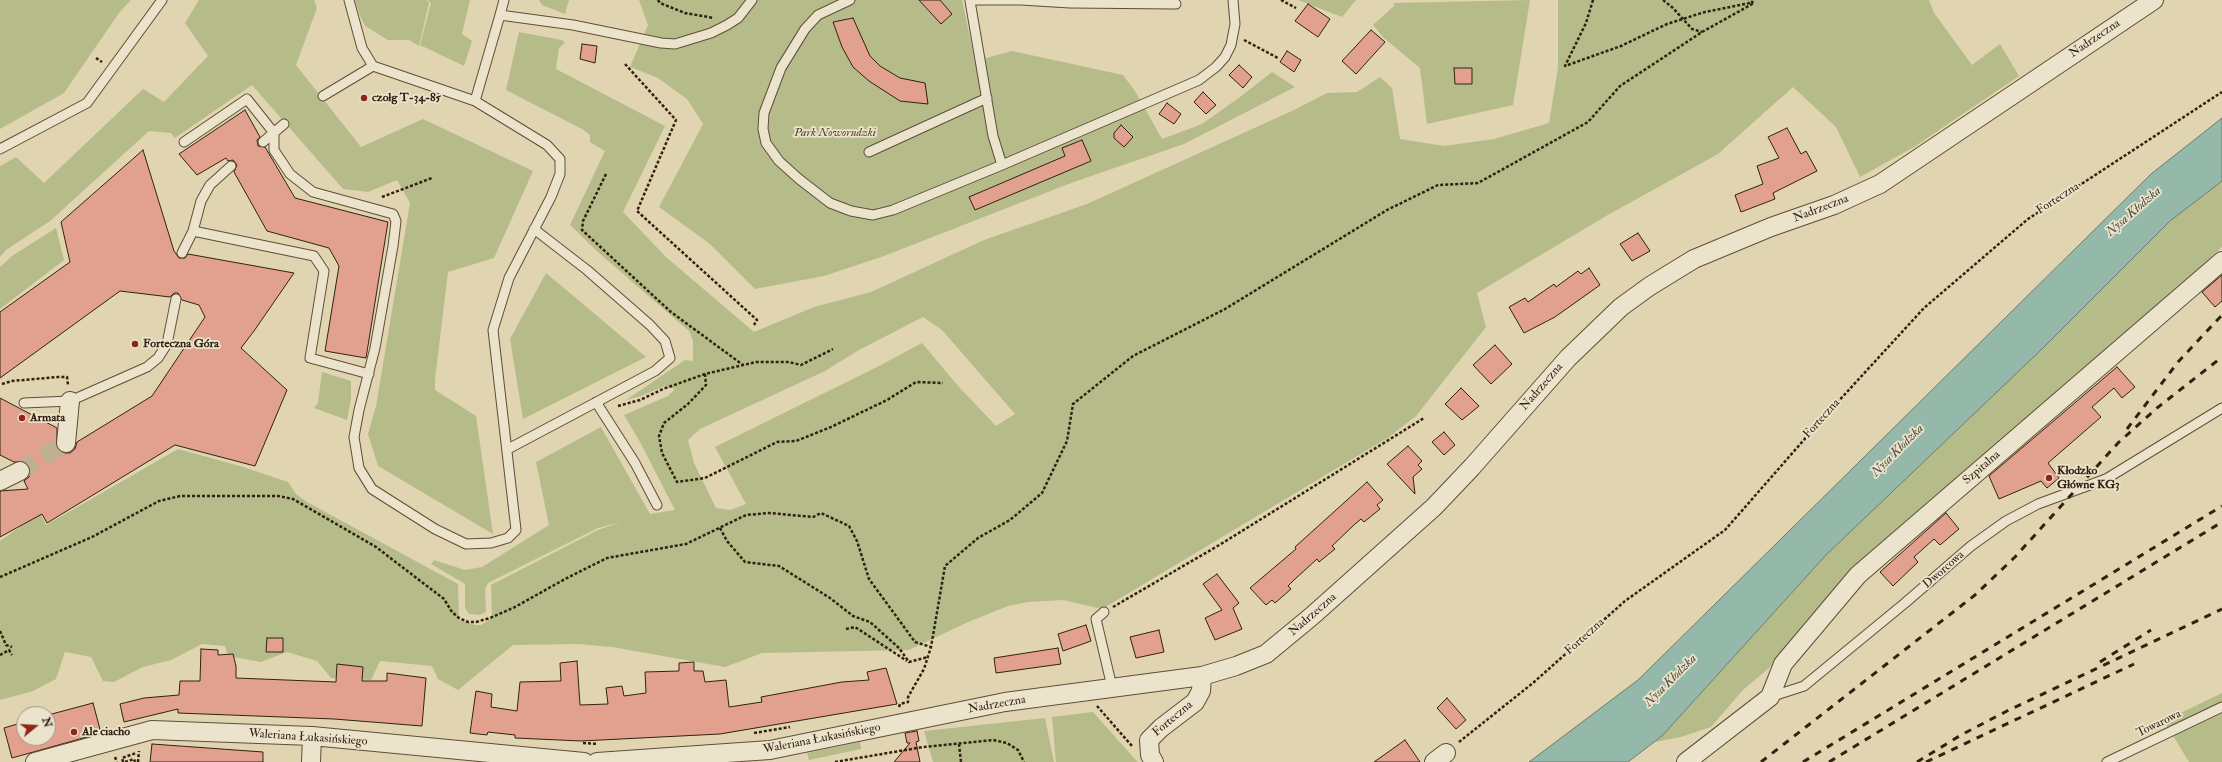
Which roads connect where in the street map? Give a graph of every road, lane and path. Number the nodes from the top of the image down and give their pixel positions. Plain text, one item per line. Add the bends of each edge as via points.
1 (162, 0) edge
2 (349, 0) edge
3 (504, 0) edge
4 (658, 0) edge
5 (752, 0) edge
6 (850, 0) edge
7 (1020, 0) edge
8 (1233, 0) edge
9 (1281, 0) edge
10 (1593, 0) edge
11 (1663, 0) edge
12 (1749, 0) edge
13 (2154, 0) edge
14 (970, 1) edge
15 (1754, 3) junction
16 (1176, 4) dead end
17 (1296, 8) dead end
18 (500, 15) junction
19 (1683, 19) junction
20 (727, 25) junction
21 (1702, 32) junction
22 (1233, 34) junction
23 (1278, 58) dead end
24 (625, 64) dead end
25 (373, 66) junction
26 (2222, 92) edge
27 (322, 96) dead end
28 (987, 98) junction
29 (475, 101) junction
30 (284, 124) dead end
31 (274, 133) junction
32 (184, 142) dead end
33 (263, 142) dead end
34 (0, 149) edge
35 (869, 152) dead end
36 (1002, 165) junction
37 (231, 166) dead end
38 (606, 174) dead end
39 (432, 178) dead end
40 (363, 204) junction
41 (534, 229) junction
42 (193, 230) junction
43 (182, 253) dead end
44 (2222, 261) edge
45 (176, 298) dead end
46 (754, 324) dead end
47 (833, 349) dead end
48 (743, 365) junction
49 (369, 374) junction
50 (705, 374) junction
51 (67, 377) dead end
52 (943, 383) dead end
53 (2, 384) dead end
54 (70, 401) junction
55 (596, 402) junction
56 (24, 403) dead end
57 (2222, 408) edge
58 (1424, 418) dead end
59 (66, 443) dead end
60 (508, 449) junction
61 (20, 471) tunnel mouth
62 (0, 481) edge
63 (657, 505) dead end
64 (720, 528) junction
65 (0, 577) edge
66 (1104, 612) joint
67 (846, 628) dead end
68 (0, 631) edge
69 (12, 647) dead end
70 (931, 647) junction
71 (0, 655) edge
72 (12, 655) dead end
73 (928, 657) junction
74 (909, 662) junction
75 (1202, 676) junction
76 (1112, 687) junction
77 (1770, 697) junction
78 (1094, 702) dead end
79 (2222, 707) edge
80 (899, 708) dead end
81 (928, 718) joint
82 (796, 726) dead end
83 (752, 733) dead end
84 (312, 736) junction
85 (578, 743) dead end
86 (601, 744) dead end
87 (959, 744) junction
88 (139, 745) dead end
89 (136, 753) dead end
90 (771, 756) edge
91 (1440, 757) edge
92 (1152, 759) edge
93 (35, 762) edge
94 (124, 762) edge
95 (137, 762) edge
96 (311, 762) edge
97 (584, 762) edge
98 (597, 762) edge
99 (835, 762) edge
100 (961, 762) edge
101 (1024, 762) edge
102 (1686, 762) edge
103 (2107, 762) edge

1 - 34 lane via 87,103
2 - 25 lane via 362,48
3 - 18 lane
4 - 20 path via 686,13 716,18
5 - 20 lane via 738,18
6 - 36 lane via 818,15 805,29 781,68 764,113 763,129 766,143 779,161 830,203 851,211 873,215 893,210
7 - 14 lane
7 - 16 lane
8 - 22 lane
9 - 17 path
10 - 19 path via 1586,23 1565,66 1621,46
11 - 19 path
12 - 15 path
13 - 75 street, Nadrzeczna via 1880,184 1834,205 1770,227 1701,256 1650,286 1621,307 1568,358 1434,506 1312,616 1266,654
14 - 28 lane
15 - 19 path
15 - 21 path
18 - 20 lane via 573,25 661,43 686,42
18 - 29 lane
19 - 21 path via 1692,29
21 - 70 path via 1620,86 1588,122 1478,183 1438,184 1386,210 1225,310 1133,356 1085,394 1073,404 1067,441 1042,493 1010,520 978,538 945,566
22 - 23 path
22 - 36 lane via 1225,57 1199,80
24 - 46 path via 676,120 637,211 757,320
25 - 27 lane
25 - 29 lane
26 - 91 path, Forteczna via 2028,219 1924,308 1824,417 1726,530 1625,602 1533,683
28 - 35 lane
28 - 36 lane via 993,136
29 - 41 lane via 547,145 560,159 560,174
30 - 31 lane
31 - 32 lane via 247,99
31 - 33 lane
31 - 40 lane via 274,150 290,174 312,192
37 - 42 lane via 210,185 201,201
38 - 48 path via 583,221 582,230 671,312
39 - 40 path
40 - 49 lane via 393,214 396,221
41 - 55 lane via 588,270 650,325 665,342 670,358 654,371
41 - 60 lane via 509,278 493,330
42 - 43 lane
42 - 49 lane via 314,256 324,271 310,358
44 - 77 street, Szpitalna via 1858,575 1782,664
45 - 54 lane via 167,344 158,358 147,367
47 - 48 path via 801,365 789,362 756,362
48 - 50 path
49 - 60 lane via 354,438 359,468 372,490 435,529 466,544 502,540 516,530
50 - 52 path via 706,385 688,404 664,423 658,436 662,453 677,482 705,478 777,442 796,442 832,427 887,400 916,382
50 - 55 path via 618,406
51 - 53 path
54 - 56 lane
54 - 59 street
55 - 60 lane
55 - 63 lane via 635,463
57 - 77 lane, Dworcowa via 2106,479 2038,504 2006,521 1971,546 1905,604 1804,686
58 - 66 path via 1222,544
61 - 62 street
64 - 65 path via 686,544 607,558 516,607 476,622 459,618 444,600 376,546 293,499 278,496 180,496 159,501 92,537
64 - 70 path via 746,515 769,513 813,517 821,513 849,526 857,541 869,579 915,642
64 - 74 path via 727,541 745,562 779,566 830,598 853,616 870,622 899,648
66 - 76 lane via 1096,619
67 - 74 path via 855,627
68 - 69 path via 6,645
70 - 73 path
71 - 72 path via 9,650
73 - 74 path
73 - 80 path via 908,697 908,702 900,704
75 - 76 street, Nadrzeczna
75 - 92 street, Forteczna via 1201,691 1195,702 1149,740
76 - 81 street, Nadrzeczna via 1005,702
77 - 102 street, Dworcowa
78 - 92 path via 1142,757
79 - 103 lane, Towarowa
81 - 90 street, Waleriana Łukasińskiego
82 - 83 path
84 - 93 street, Waleriana Łukasińskiego via 152,730
84 - 96 street
84 - 97 street, Waleriana Łukasińskiego
85 - 86 path
87 - 99 path via 917,748
87 - 100 path
87 - 101 path via 993,740 1007,743 1018,750
88 - 95 path
89 - 94 path via 122,758
90 - 98 street, Waleriana Łukasińskiego
94 - 95 path via 134,759

